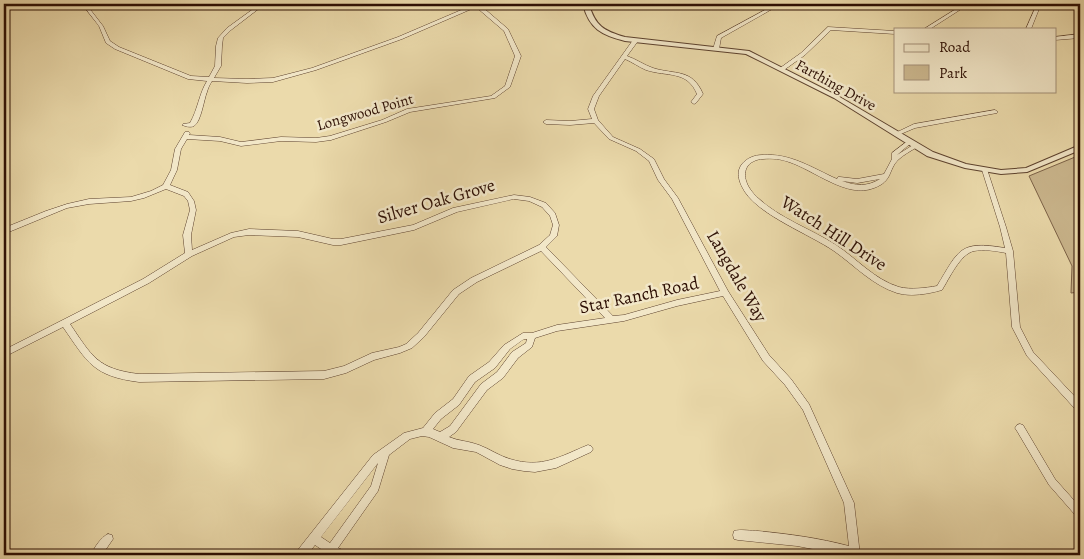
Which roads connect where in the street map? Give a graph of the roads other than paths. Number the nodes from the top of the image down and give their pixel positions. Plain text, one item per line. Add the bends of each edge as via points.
1 (84, 4) edge
2 (292, 4) edge
3 (477, 4) edge
4 (586, 4) edge
5 (779, 4) edge
6 (967, 4) edge
7 (1039, 4) edge
8 (262, 5) edge
9 (928, 28) edge
10 (1028, 28) edge
11 (894, 33) edge
12 (1080, 36) edge
13 (1056, 39) edge
14 (635, 41) junction
15 (716, 49) junction
16 (625, 57) junction
17 (782, 69) junction
18 (211, 80) junction
19 (694, 102) dead end
20 (995, 112) dead end
21 (595, 120) junction
22 (546, 122) dead end
23 (896, 134) junction
24 (185, 136) junction
25 (912, 144) junction
26 (1080, 147) edge
27 (985, 170) junction
28 (166, 186) junction
29 (4, 232) edge
30 (542, 247) junction
31 (1009, 252) junction
32 (189, 254) junction
33 (725, 293) junction
34 (612, 320) junction
35 (65, 323) junction
36 (532, 336) junction
37 (4, 354) edge
38 (456, 402) junction
39 (1080, 408) edge
40 (469, 410) junction
41 (1020, 428) dead end
42 (425, 432) junction
43 (441, 437) junction
44 (588, 449) dead end
45 (385, 454) junction
46 (1080, 514) edge
47 (738, 535) dead end
48 (108, 539) dead end
49 (314, 539) junction
50 (328, 552) edge
51 (855, 554) edge
52 (96, 555) edge
53 (301, 555) edge
54 (341, 555) edge

1 - 18 street via 101,26 108,42 117,48 180,75
2 - 8 street
3 - 18 street via 400,38 299,74 256,81
3 - 24 street, Longwood Point via 506,30 518,56 507,88 493,97 409,110 324,139 281,138 241,144 220,138
4 - 14 street, Farthing Drive via 588,16 596,26
5 - 15 street via 718,37
6 - 9 street
7 - 10 street
8 - 18 street via 221,38 218,46 220,61
11 - 17 street via 830,28
12 - 13 street
14 - 15 street, Farthing Drive
14 - 16 street
15 - 17 street, Farthing Drive via 747,52
16 - 19 street via 651,69 691,79 700,94
16 - 21 street via 592,103
17 - 23 street, Farthing Drive
18 - 24 street via 204,91 198,114
20 - 23 street via 914,126
21 - 22 street
21 - 33 street, Langdale Way via 612,138 652,160
23 - 25 street, Farthing Drive
24 - 28 street
25 - 27 street, Farthing Drive via 946,161
25 - 31 street, Watch Hill Drive via 895,159 884,179 878,184 862,187 844,186 793,160 769,156 748,161 741,175 743,184 758,201 897,290 912,292 939,288 963,250 986,247
26 - 27 street, Farthing Drive via 1027,170
27 - 31 street
28 - 29 street via 139,199 67,206
28 - 32 street via 186,194 191,201 193,210 187,235
30 - 32 street, Silver Oak Grove via 556,230 553,215 538,202 514,197 455,210 423,224 350,240 333,242 307,235 249,232 233,235
30 - 34 street
30 - 35 street, Silver Oak Grove via 464,286 448,300 422,335 408,346 324,375 116,376 94,364
31 - 39 street via 1016,327 1030,354
32 - 35 street, Silver Oak Grove via 159,274
33 - 34 street, Star Ranch Road
33 - 51 street, Langdale Way via 766,358 806,407 848,502
34 - 36 street, Star Ranch Road via 556,328
35 - 37 street, Silver Oak Grove
36 - 38 street, Star Ranch Road via 523,336 508,347 492,365 472,379
36 - 40 street via 529,345 484,387
38 - 40 street
38 - 42 street, Star Ranch Road
40 - 43 street via 453,429
41 - 46 street via 1052,482
42 - 43 street
42 - 45 street via 395,442
43 - 44 street via 451,443 476,448 501,461 527,467 562,463
45 - 49 street via 376,458
45 - 50 street via 375,488
47 - 51 street via 818,543
48 - 52 street
49 - 50 street
49 - 53 street
50 - 54 street

